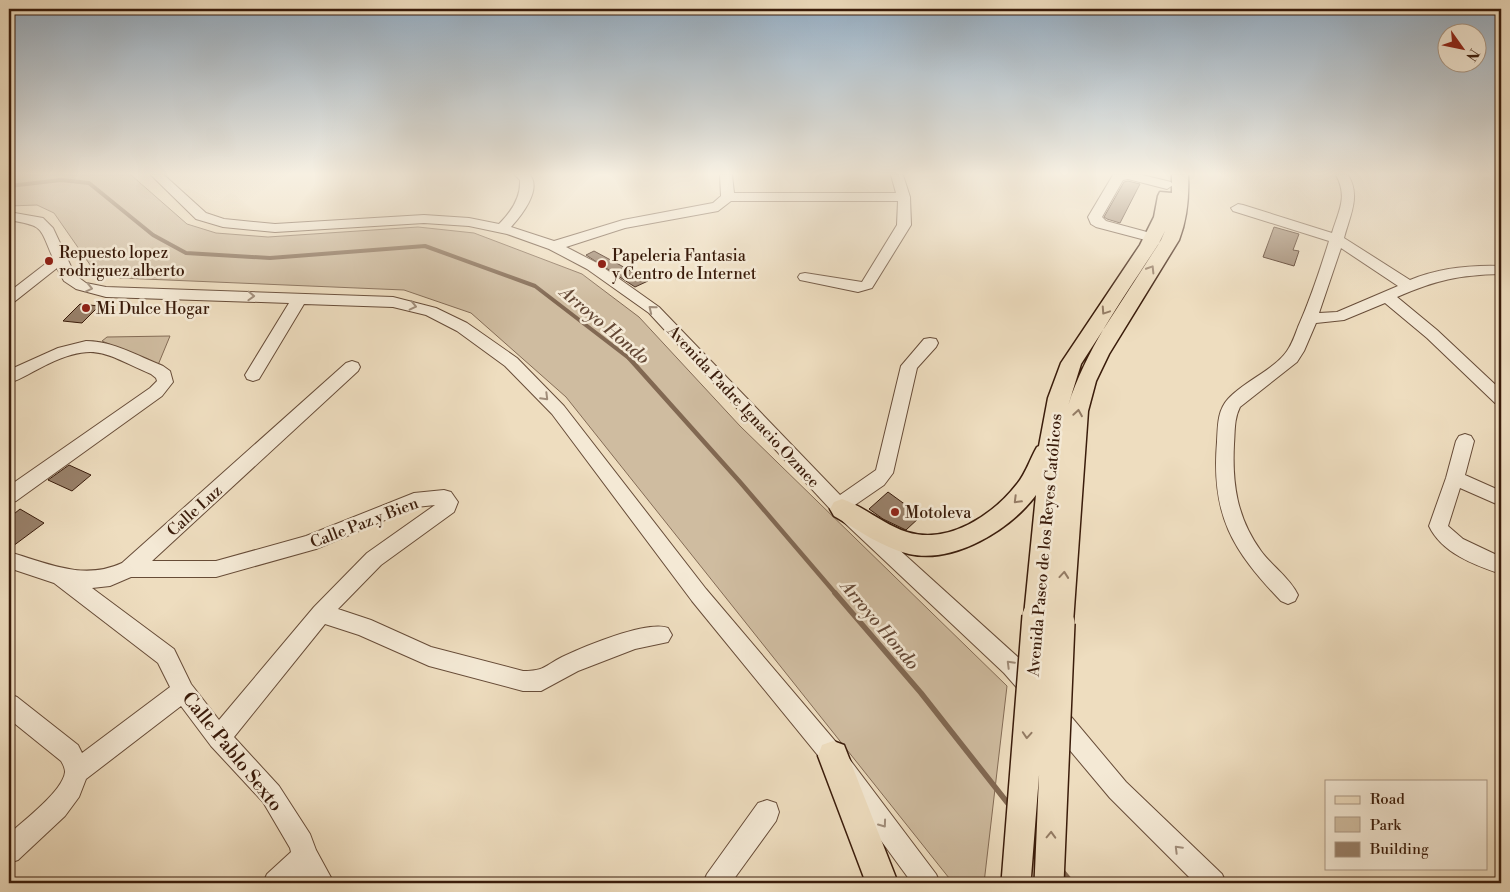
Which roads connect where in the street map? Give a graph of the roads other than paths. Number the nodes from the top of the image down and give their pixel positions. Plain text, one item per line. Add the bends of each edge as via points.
1 (13, 217) edge
2 (203, 217) edge
3 (514, 217) edge
4 (664, 217) edge
5 (904, 217) edge
6 (1095, 217) edge
7 (1162, 217) edge
8 (1179, 217) edge
9 (1265, 217) edge
10 (1343, 217) edge
11 (502, 229) junction
12 (1153, 238) junction
13 (1336, 239) junction
14 (554, 246) junction
15 (59, 260) junction
16 (1501, 270) edge
17 (805, 277) dead end
18 (1409, 286) junction
19 (1387, 297) junction
20 (300, 298) junction
21 (9, 299) edge
22 (1310, 318) junction
23 (930, 343) dead end
24 (352, 367) dead end
25 (252, 375) dead end
26 (9, 377) edge
27 (1501, 399) edge
28 (1465, 441) dead end
29 (1050, 443) junction
30 (1454, 478) junction
31 (9, 496) edge
32 (1501, 499) edge
33 (840, 507) junction
34 (9, 560) edge
35 (1501, 566) edge
36 (129, 569) junction
37 (59, 576) junction
38 (1288, 595) dead end
39 (321, 613) junction
40 (1048, 620) junction
41 (661, 635) dead end
42 (183, 691) junction
43 (9, 705) edge
44 (219, 738) junction
45 (833, 756) junction
46 (77, 771) junction
47 (767, 812) dead end
48 (9, 851) edge
49 (305, 856) junction
50 (276, 883) edge
51 (322, 883) edge
52 (716, 883) edge
53 (882, 883) edge
54 (927, 883) edge
55 (1016, 883) edge
56 (1049, 883) edge
57 (1212, 883) edge

1 - 15 street via 38,221 46,228
2 - 11 street, Avenida Padre Ignacio Ozmee via 242,226 275,228 424,219 469,222
3 - 11 street
4 - 14 street via 623,224
5 - 17 street via 904,225 867,286
6 - 12 street via 1101,224
7 - 12 main road, Avenida Paseo de los Reyes Católicos
40 -> 8 main road, Avenida Paseo de los Reyes Católicos via 1077,411 1086,381 1099,354 1170,240
9 - 13 street
10 - 13 street
11 - 14 street, Avenida Padre Ignacio Ozmee
12 -> 29 main road, Avenida Paseo de los Reyes Católicos via 1072,363 1055,409
13 - 18 street
13 - 22 street
33 -> 14 street, Avenida Padre Ignacio Ozmee via 654,310 592,266
15 -> 20 street via 68,278 81,286 106,292
15 - 21 street
16 - 18 street via 1451,273
18 - 19 street
19 - 22 street via 1339,317
19 - 27 street via 1484,380
20 - 25 street
20 -> 45 street via 393,302 431,311 462,327 511,362 558,410 699,594
22 - 38 street via 1291,358 1234,403 1227,417 1225,483 1230,514 1242,542 1262,569
23 - 33 street via 909,366 884,472 878,480
24 - 36 street, Calle Luz
26 - 31 street via 66,351 97,346 157,370 164,375 166,382
28 - 30 street
29 -> 33 main road via 1025,492 996,521 946,543 932,546 902,541
29 - 40 main road, Avenida Paseo de los Reyes Católicos
30 - 32 street
30 - 35 street via 1438,526 1440,533
57 -> 33 street, Avenida Padre Ignacio Ozmee via 1118,790 1012,666
34 - 37 street, Calle Luz
36 - 37 street, Calle Luz via 107,578
36 - 39 street, Calle Paz y Bien via 216,569 309,543 414,500 444,497 449,502 447,507 374,559
37 - 42 street, Calle Pablo Sexto via 166,656
39 - 41 street via 364,627 429,656 523,680 542,681 578,661 635,639
39 - 44 street, Calle Paz y Bien
40 -> 55 main road, Avenida Paseo de los Reyes Católicos, bridge
56 -> 40 main road, Avenida Paseo de los Reyes Católicos, bridge
42 - 44 street, Calle Pablo Sexto
42 - 46 street
43 - 46 street via 70,753
44 - 49 street, Calle Pablo Sexto via 271,794 301,842
45 - 53 main road
45 -> 54 street
46 - 48 street via 71,789 56,807
47 - 52 street
49 - 50 street
49 - 51 street, Calle Pablo Sexto

